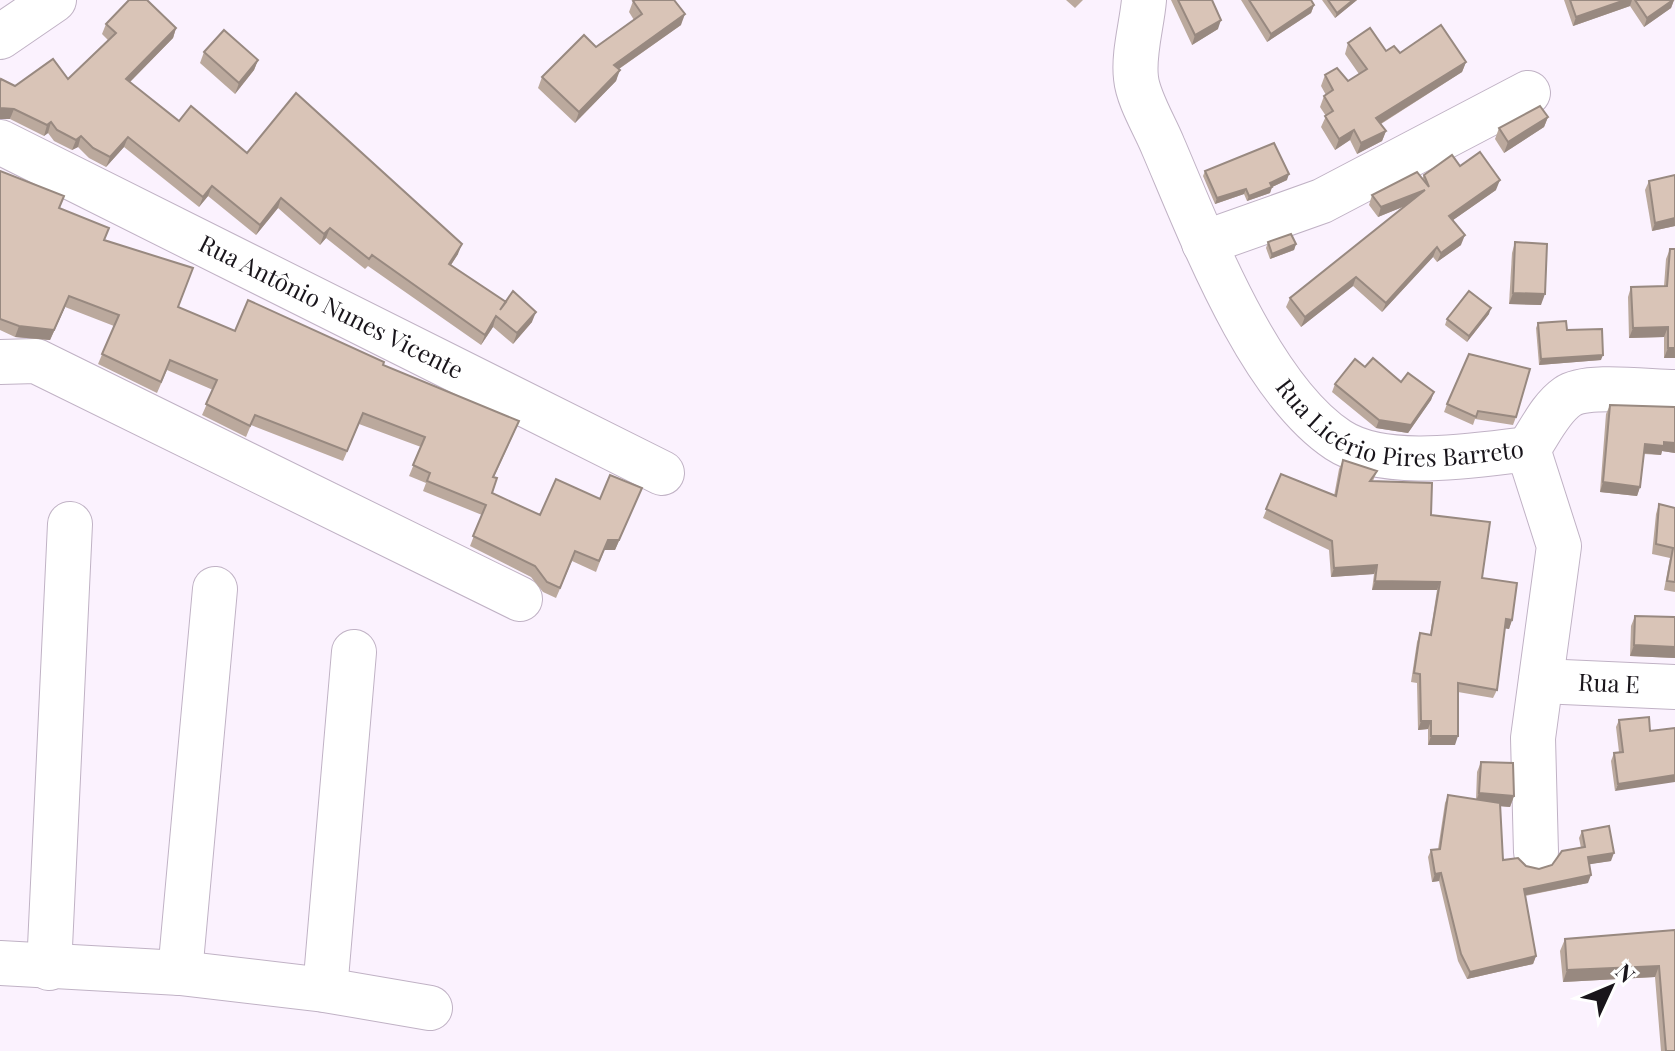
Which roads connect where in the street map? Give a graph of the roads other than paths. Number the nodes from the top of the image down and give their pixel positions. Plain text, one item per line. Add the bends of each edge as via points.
1 (54, 0) edge
2 (1144, 0) edge
3 (0, 37) edge
4 (1528, 93) dead end
5 (0, 142) edge
6 (1204, 243) junction
7 (0, 362) edge
8 (1675, 392) edge
9 (1528, 449) junction
10 (662, 473) dead end
11 (70, 524) dead end
12 (215, 589) dead end
13 (520, 599) dead end
14 (354, 652) dead end
15 (1541, 681) junction
16 (1675, 687) edge
17 (1536, 852) dead end
18 (0, 963) edge
19 (49, 968) junction
20 (180, 973) junction
21 (325, 990) junction
22 (430, 1008) dead end

1 - 3 street
2 - 6 street, Rua Licério Pires Barreto via 1136,79
4 - 6 street via 1322,201
5 - 10 street, Rua Antônio Nunes Vicente
6 - 9 street, Rua Licério Pires Barreto via 1237,310 1291,397 1339,441 1385,456 1465,457
7 - 13 street via 36,361
8 - 9 street via 1569,395
9 - 15 street, Rua Licério Pires Barreto via 1559,546
11 - 19 street
12 - 20 street
14 - 21 street
15 - 16 street, Rua E
15 - 17 street, Rua Licério Pires Barreto via 1533,738
18 - 19 street
19 - 20 street
20 - 21 street
21 - 22 street

